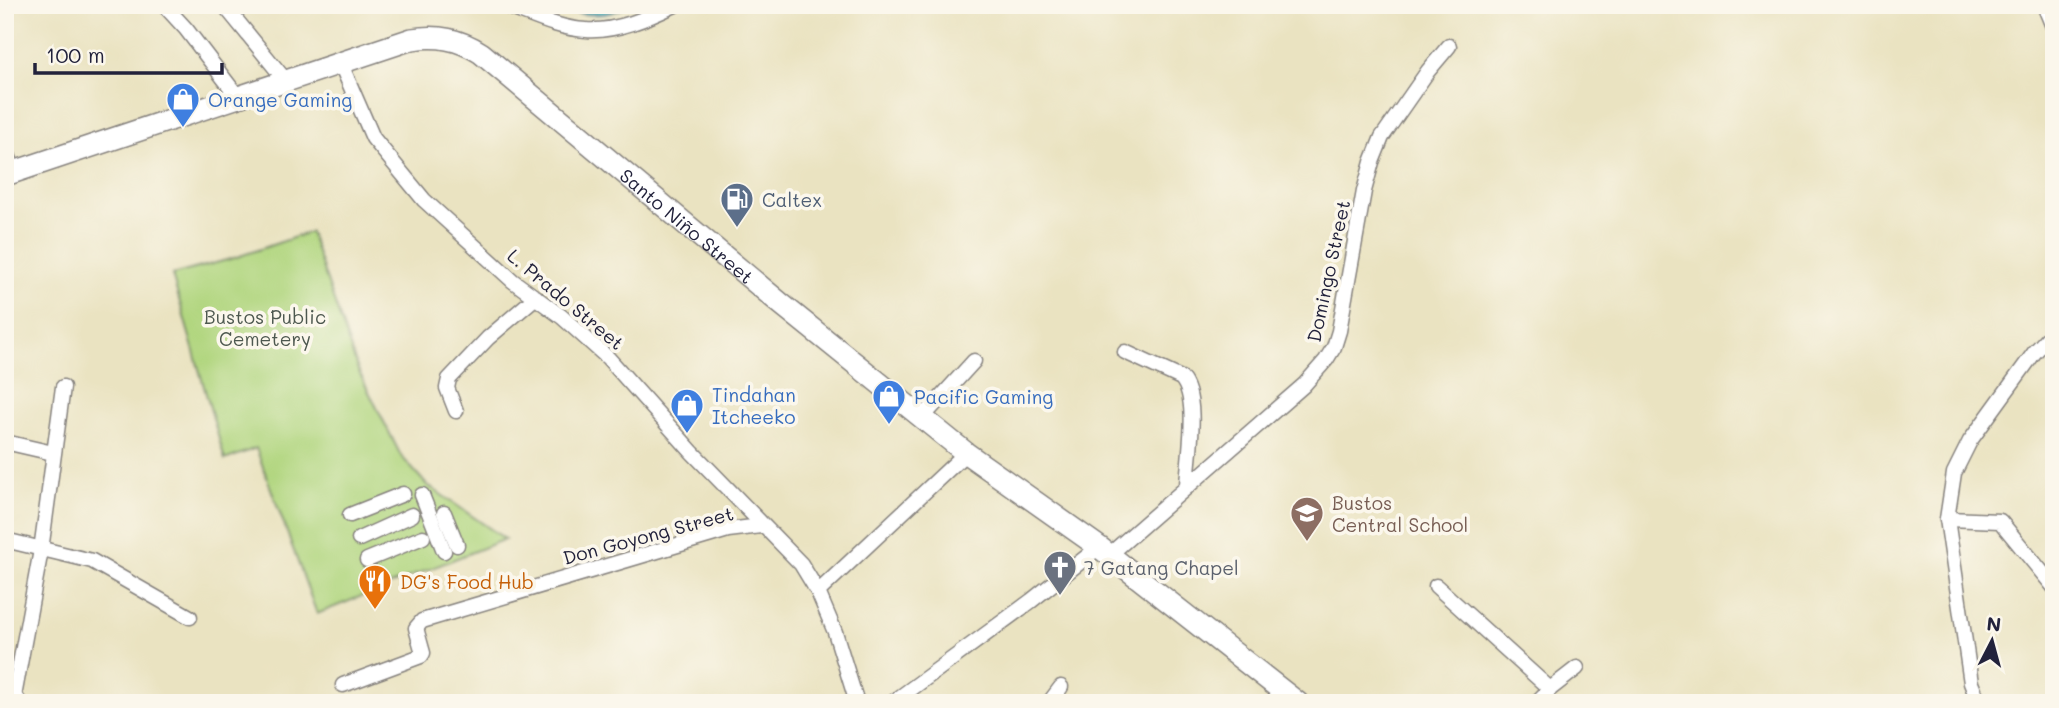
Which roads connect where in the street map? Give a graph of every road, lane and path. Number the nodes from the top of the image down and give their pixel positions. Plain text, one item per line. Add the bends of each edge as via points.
1 (164, 5) edge
2 (224, 5) edge
3 (503, 5) edge
4 (675, 5) edge
5 (2044, 5) edge
6 (2054, 29) edge
7 (1449, 46) dead end
8 (340, 62) junction
9 (286, 81) junction
10 (238, 97) junction
11 (5, 146) edge
12 (9, 173) edge
13 (536, 297) junction
14 (2054, 331) edge
15 (1125, 352) dead end
16 (974, 361) dead end
17 (63, 387) dead end
18 (457, 411) dead end
19 (923, 418) junction
20 (5, 442) edge
21 (53, 453) junction
22 (966, 453) junction
23 (1187, 486) junction
24 (403, 494) dead end
25 (422, 495) dead end
26 (444, 513) dead end
27 (350, 515) dead end
28 (412, 515) dead end
29 (1947, 519) junction
30 (761, 526) junction
31 (423, 537) dead end
32 (359, 539) dead end
33 (5, 540) edge
34 (41, 550) junction
35 (1103, 552) junction
36 (367, 560) dead end
37 (1436, 586) dead end
38 (2054, 587) edge
39 (818, 592) junction
40 (190, 617) dead end
41 (1577, 668) dead end
42 (343, 685) dead end
43 (1061, 687) dead end
44 (1550, 689) junction
45 (11, 700) edge
46 (1296, 702) edge
47 (857, 703) edge
48 (892, 703) edge
49 (1049, 703) edge
50 (1536, 703) edge
51 (1979, 703) edge

1 - 10 street
2 - 9 street
3 - 4 street via 586,30 636,21
5 - 6 street
7 - 23 street, Domingo Street via 1382,137 1372,162 1334,347 1304,385
8 - 9 street, Santo Niño Street
8 - 13 street, L. Prado Street via 373,138 424,200
8 - 19 street, Santo Niño Street via 422,37 467,44
9 - 10 street, Santo Niño Street
10 - 12 street, Santo Niño Street
11 - 12 street
13 - 18 street via 449,379 447,388
13 - 30 street, L. Prado Street via 608,358
14 - 29 street via 1970,441 1954,473
15 - 23 street via 1186,384 1191,411
16 - 19 street
17 - 21 street
19 - 22 street, Santo Niño Street
20 - 21 street
21 - 34 street
22 - 35 street, Santo Niño Street
22 - 39 street
23 - 35 street, Domingo Street
24 - 27 street
25 - 26 street via 451,548
28 - 32 street
29 - 38 street via 2000,522
29 - 51 street via 1971,683
30 - 39 street, L. Prado Street via 800,564
30 - 42 street, Don Goyong Street via 728,530 422,621 416,628 421,656
31 - 36 street
33 - 34 street
34 - 40 street via 92,561
34 - 45 street
35 - 46 street, Santo Niño Street
35 - 48 street, Domingo Street
37 - 44 street
39 - 47 street, L. Prado Street
41 - 44 street
43 - 49 street
44 - 50 street

